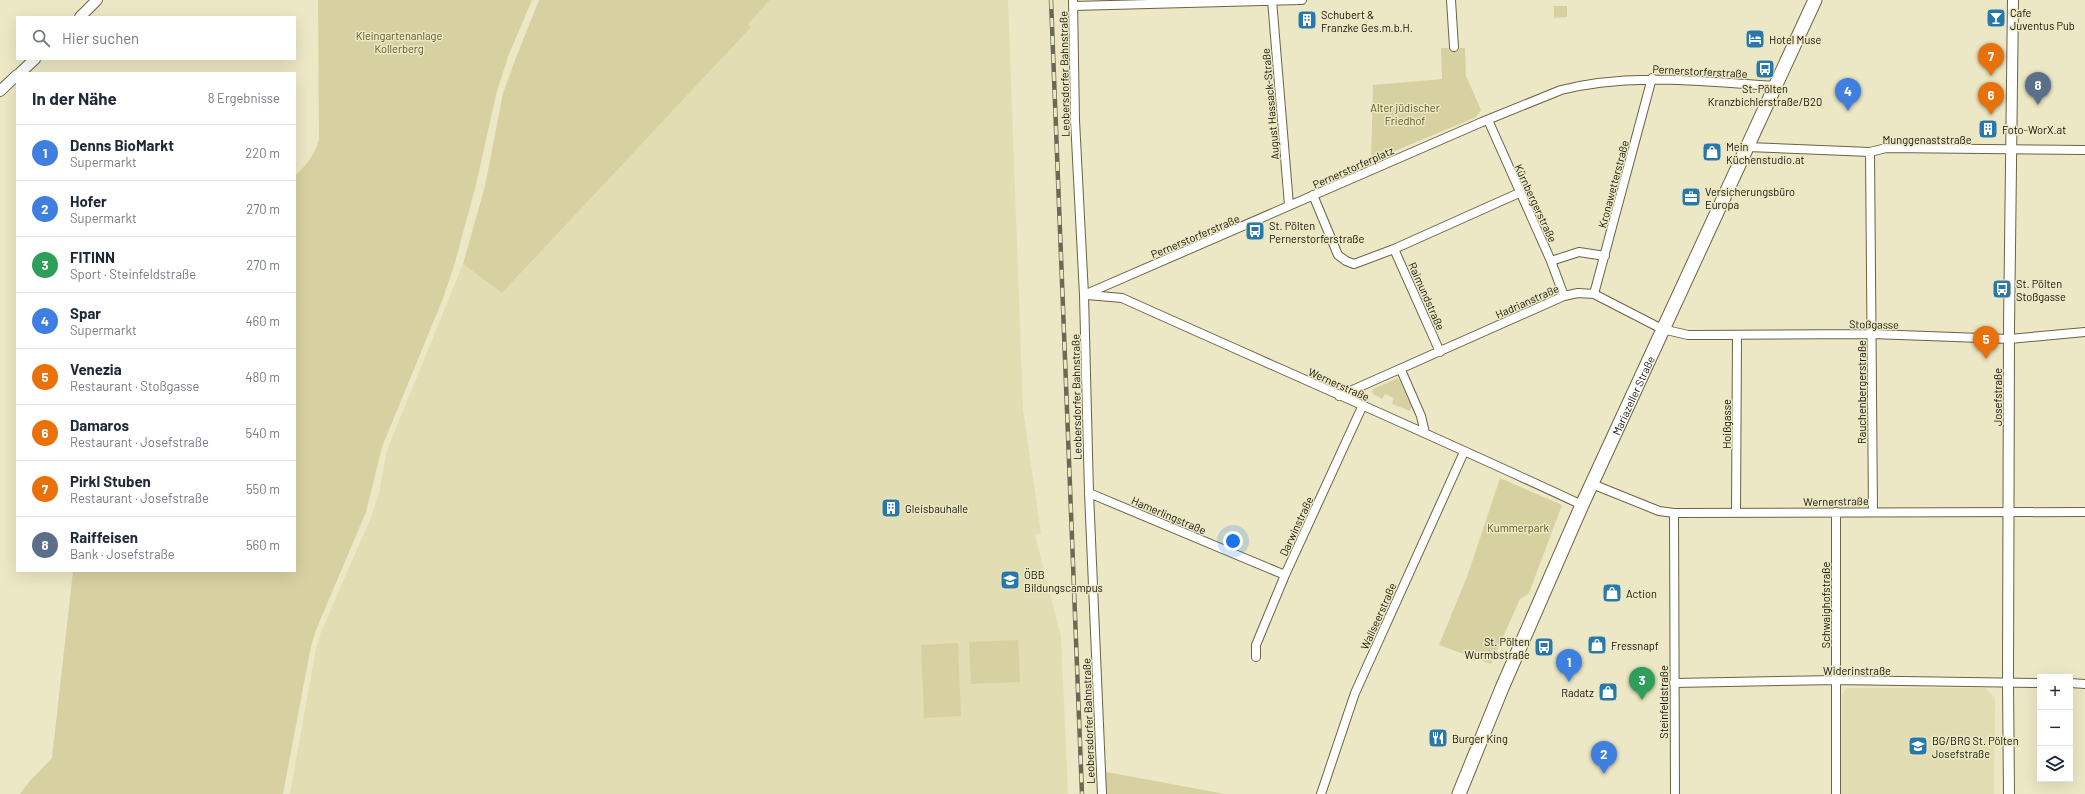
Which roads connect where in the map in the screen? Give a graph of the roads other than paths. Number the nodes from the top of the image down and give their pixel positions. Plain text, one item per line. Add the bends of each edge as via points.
1 (97, 0) edge
2 (1272, 0) edge
3 (1302, 0) edge
4 (1451, 0) edge
5 (1815, 0) edge
6 (2013, 0) edge
7 (1073, 3) edge
8 (81, 16) edge
9 (1454, 47) dead end
10 (34, 60) edge
11 (21, 72) edge
12 (16, 77) edge
13 (1652, 78) junction
14 (1775, 86) junction
15 (0, 91) edge
16 (1488, 120) junction
17 (1746, 147) junction
18 (2012, 150) junction
19 (2085, 150) edge
20 (1870, 152) junction
21 (1519, 193) junction
22 (1313, 195) junction
23 (1289, 205) junction
24 (1394, 249) junction
25 (1604, 256) junction
26 (1551, 260) junction
27 (1594, 294) junction
28 (1084, 295) junction
29 (1564, 296) junction
30 (1662, 329) junction
31 (2085, 332) edge
32 (1872, 334) junction
33 (1737, 336) junction
34 (2009, 339) junction
35 (1440, 352) junction
36 (1401, 370) junction
37 (1339, 396) junction
38 (1362, 407) junction
39 (1425, 433) junction
40 (1464, 452) junction
41 (1592, 484) junction
42 (1089, 494) junction
43 (1582, 505) junction
44 (1736, 512) junction
45 (1836, 512) junction
46 (1873, 512) junction
47 (2085, 512) edge
48 (1674, 513) junction
49 (2010, 513) junction
50 (1285, 575) junction
51 (1256, 657) dead end
52 (1836, 680) junction
53 (2008, 682) junction
54 (1674, 683) junction
55 (2037, 683) edge
56 (2073, 684) edge
57 (2085, 684) edge
58 (1102, 794) edge
59 (1321, 794) edge
60 (1459, 794) edge
61 (1675, 794) edge
62 (1836, 794) edge
63 (2010, 794) edge

1 - 8 street
2 - 3 street
2 - 7 street
2 - 23 street, August Hassack-Straße
4 - 9 street
5 - 14 main road, Mariazeller Straße
6 - 18 street, Josefstraße
7 - 28 street, Leobersdorfer Bahnstraße via 1075,120
10 - 11 street
12 - 15 street
13 - 14 street, Pernerstorferstraße
13 - 16 street, Pernerstorferstraße via 1575,86
13 - 25 street, Kronawetterstraße
14 - 17 main road, Mariazeller Straße
16 - 21 street, Kürnbergerstraße
16 - 22 street, Pernerstorferplatz
17 - 20 street, Munggenaststraße
17 - 30 main road, Mariazeller Straße
18 - 19 street, Munggenaststraße
18 - 20 street, Munggenaststraße via 1886,148
18 - 34 street, Josefstraße
20 - 32 street, Rauchenbergerstraße
21 - 24 street, Pernerstorferplatz
21 - 26 street, Kürnbergerstraße
22 - 23 street, Pernerstorferstraße
22 - 24 street, Pernerstorferplatz via 1338,255 1346,261 1354,264
23 - 28 street, Pernerstorferstraße via 1251,224
24 - 35 street, Raimundstraße
25 - 26 street via 1579,252
25 - 27 street, Kronawetterstraße
26 - 29 street, Kürnbergerstraße
27 - 29 street, Hadrianstraße via 1578,293
27 - 30 street, Hadrianstraße
28 - 37 street, Wernerstraße via 1122,298
28 - 42 street, Leobersdorfer Bahnstraße
29 - 35 street, Hadrianstraße
30 - 33 street, Stoßgasse via 1688,335
30 - 41 main road, Mariazeller Straße
31 - 34 street, Stoßgasse
32 - 33 street, Stoßgasse
32 - 34 street, Stoßgasse
32 - 46 street, Rauchenbergerstraße
33 - 44 street, Hoißgasse
34 - 49 street, Josefstraße
35 - 36 street, Hadrianstraße
36 - 37 street, Hadrianstraße
36 - 39 street via 1421,416
37 - 38 street, Wernerstraße
38 - 39 street, Wernerstraße
38 - 50 street, Darwinstraße
39 - 40 street, Wernerstraße
40 - 43 street, Wernerstraße
40 - 59 street, Wallseerstraße via 1355,693
41 - 43 main road, Mariazeller Straße
41 - 48 street, Wernerstraße via 1660,511
42 - 50 street, Hamerlingstraße
42 - 58 street, Leobersdorfer Bahnstraße
43 - 60 main road, Mariazeller Straße
44 - 45 street, Wernerstraße
44 - 48 street, Wernerstraße
45 - 46 street, Wernerstraße
45 - 52 street, Schwaighofstraße
46 - 49 street, Wernerstraße
47 - 49 street, Wernerstraße
48 - 54 street, Steinfeldstraße
49 - 53 street, Josefstraße
50 - 51 street, Darwinstraße via 1256,645
52 - 53 street, Widerinstraße
52 - 54 street, Widerinstraße
52 - 62 street, Schwaighofstraße
53 - 55 street, Widerinstraße
53 - 63 street, Josefstraße
54 - 61 street, Steinfeldstraße
56 - 57 street

